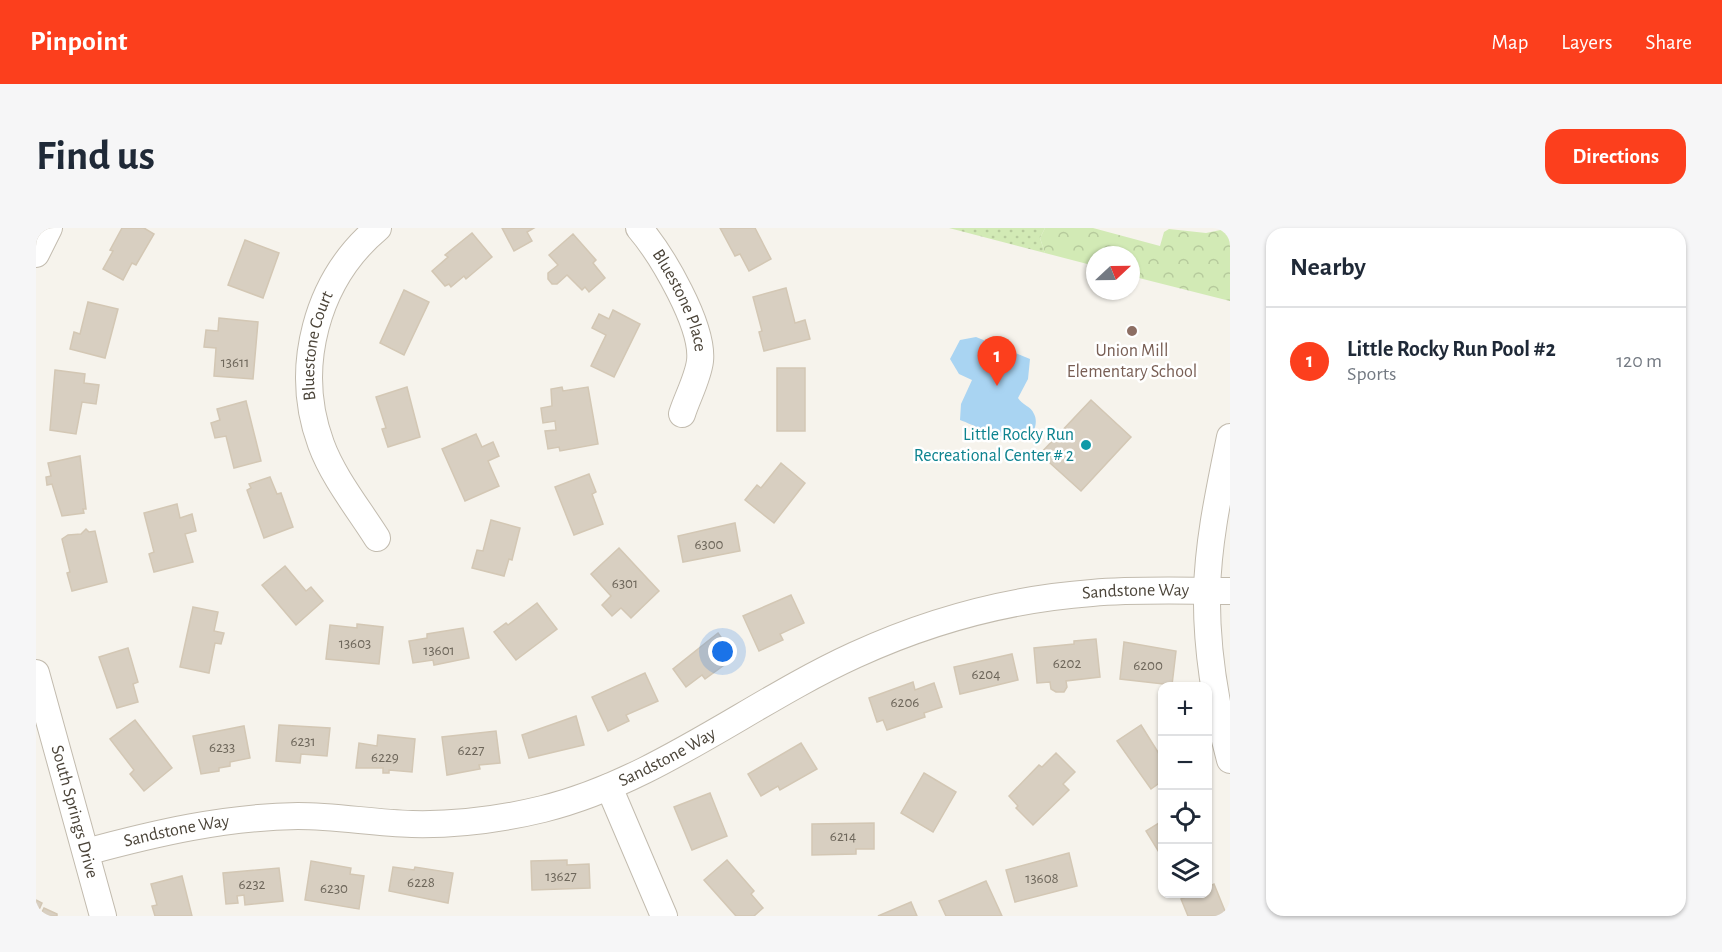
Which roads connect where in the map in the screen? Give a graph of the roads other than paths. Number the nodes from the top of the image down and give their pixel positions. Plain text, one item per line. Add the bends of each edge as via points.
1 (49, 228) edge
2 (378, 228) edge
3 (639, 228) edge
4 (36, 254) edge
5 (682, 414) dead end
6 (1230, 437) edge
7 (377, 538) dead end
8 (1219, 591) edge
9 (36, 673) edge
10 (1230, 760) edge
11 (609, 787) junction
12 (86, 852) junction
13 (103, 916) edge
14 (664, 916) edge

1 - 4 street
2 - 7 street, Bluestone Court via 340,270 329,289 312,339 309,365 309,394 321,445
3 - 5 street, Bluestone Place via 679,290 696,338 700,362
6 - 8 street via 1214,525
8 - 10 street via 1210,645
8 - 11 street, Sandstone Way via 1093,592 999,607 943,621 853,656
9 - 12 street, South Springs Drive
11 - 12 street, Sandstone Way via 541,809 487,818 413,824 302,816 251,817 162,832
11 - 14 street
12 - 13 street, South Springs Drive

